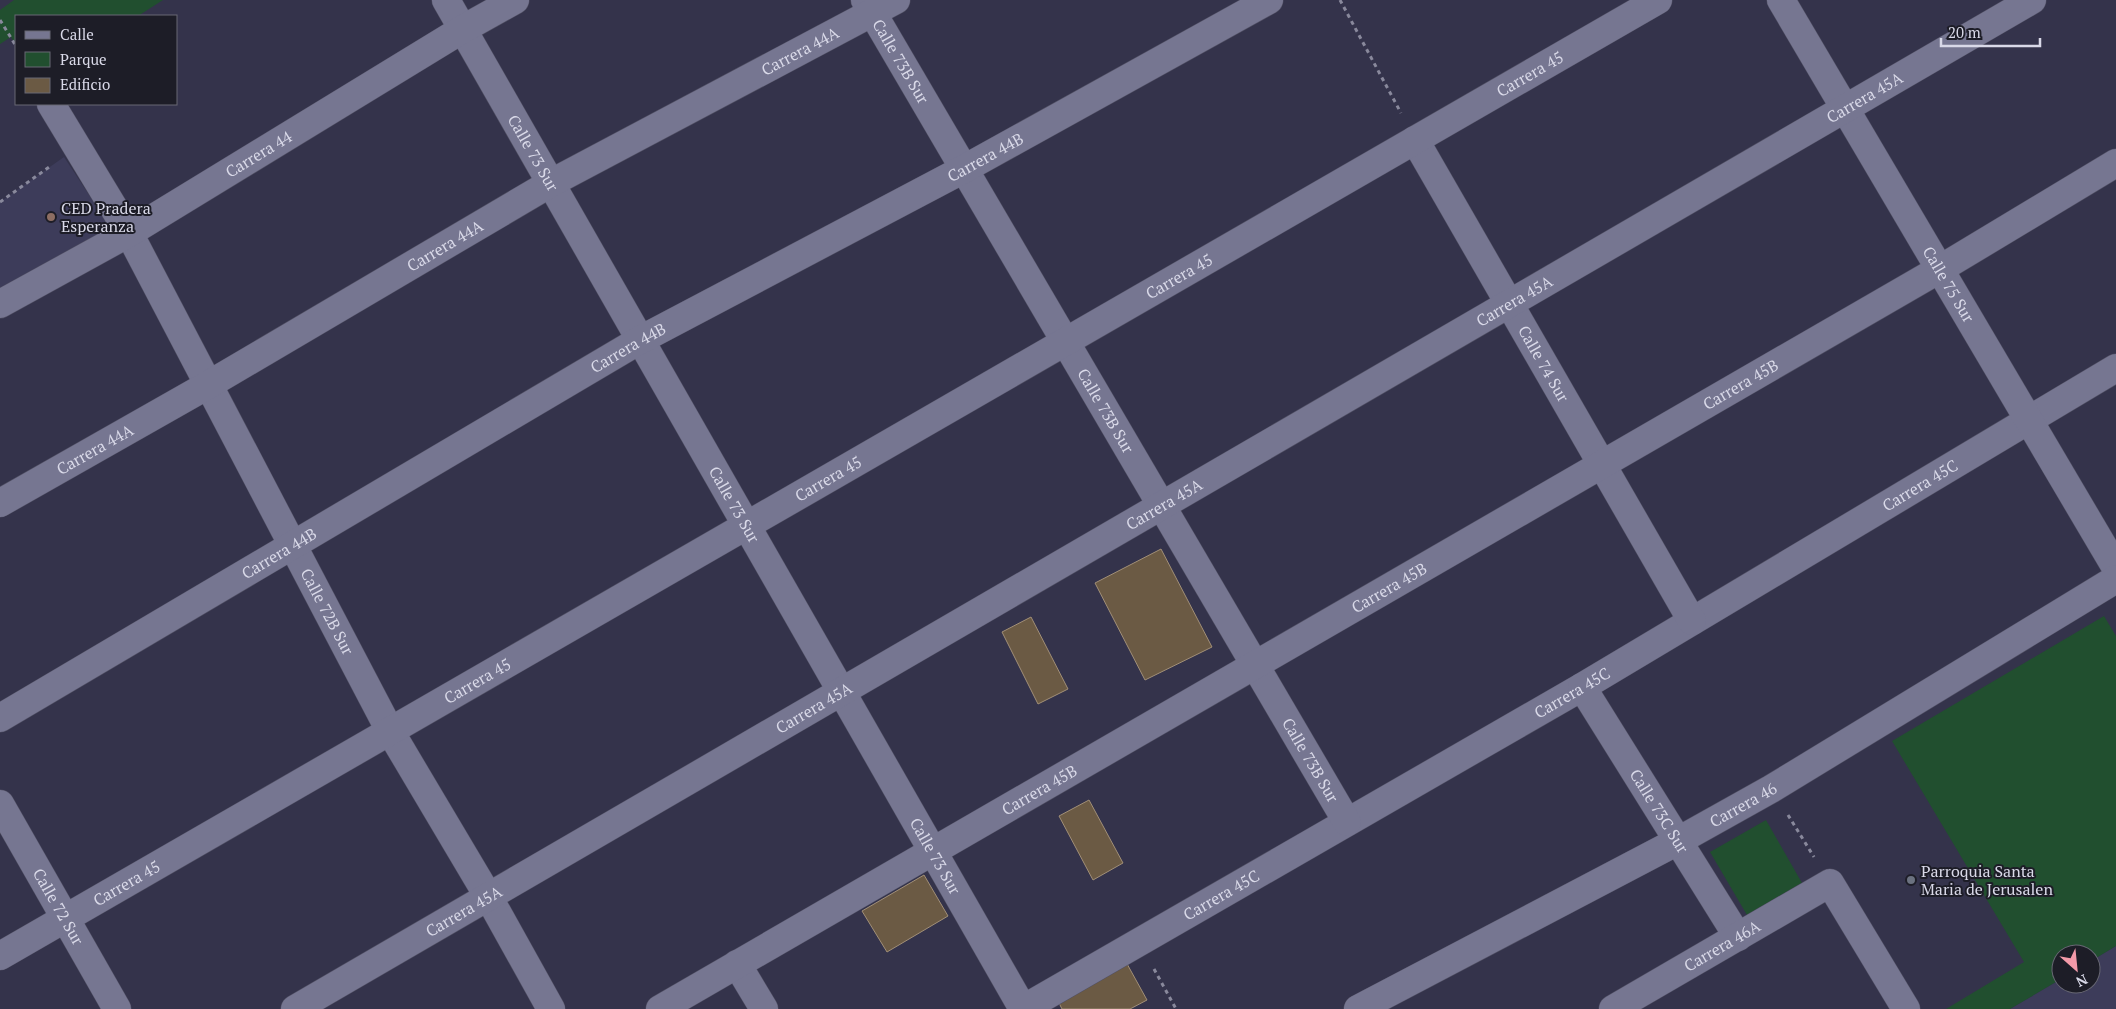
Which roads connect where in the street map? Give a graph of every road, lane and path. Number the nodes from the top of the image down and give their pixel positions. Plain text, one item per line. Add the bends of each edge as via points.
1 (446, 0) edge
2 (515, 0) edge
3 (1269, 0) edge
4 (1340, 0) edge
5 (1658, 0) edge
6 (1781, 0) edge
7 (2032, 0) edge
8 (878, 4) edge
9 (0, 20) edge
10 (463, 29) junction
11 (15, 44) edge
12 (52, 105) edge
13 (1845, 109) junction
14 (1416, 140) junction
15 (77, 148) junction
16 (2115, 168) edge
17 (964, 169) junction
18 (550, 183) junction
19 (0, 202) edge
20 (129, 233) junction
21 (1940, 269) junction
22 (1510, 303) junction
23 (0, 304) edge
24 (640, 340) junction
25 (1065, 342) junction
26 (2116, 368) edge
27 (208, 385) junction
28 (2029, 420) junction
29 (1602, 465) junction
30 (0, 503) edge
31 (1161, 506) junction
32 (746, 526) junction
33 (293, 544) junction
34 (2115, 566) edge
35 (1692, 620) junction
36 (1254, 665) junction
37 (1582, 687) junction
38 (841, 692) junction
39 (0, 718) edge
40 (390, 731) junction
41 (1771, 789) junction
42 (0, 804) edge
43 (1347, 822) junction
44 (1678, 841) junction
45 (932, 851) junction
46 (1830, 883) junction
47 (488, 896) junction
48 (65, 918) junction
49 (1738, 936) junction
50 (1139, 942) junction
51 (0, 956) edge
52 (737, 964) junction
53 (117, 1009) edge
54 (295, 1009) edge
55 (550, 1009) edge
56 (660, 1009) edge
57 (764, 1009) edge
58 (1023, 1009) edge
59 (1176, 1009) edge
60 (1358, 1009) edge
61 (1613, 1009) edge
62 (1906, 1009) edge

1 - 10 street, Calle 73 Sur
2 - 10 street, Carrera 44
3 - 17 street, Carrera 44B
4 - 14 path
5 - 14 street, Carrera 45
6 - 13 street, Calle 75 Sur
7 - 13 street, Carrera 45A
8 - 17 street, Calle 73B Sur
8 - 18 street, Carrera 44A
9 - 11 path
10 - 18 street, Calle 73 Sur
10 - 20 street, Carrera 44
12 - 15 street, Calle 72B Sur
13 - 21 street, Calle 75 Sur
13 - 22 street, Carrera 45A
14 - 22 street, Calle 74 Sur
14 - 25 street, Carrera 45
15 - 19 path
15 - 20 street, Calle 72B Sur
16 - 21 street, Carrera 45B
17 - 24 street, Carrera 44B
17 - 25 street, Calle 73B Sur
18 - 24 street, Calle 73 Sur
18 - 27 street, Carrera 44A
20 - 23 street, Carrera 44
20 - 27 street, Calle 72B Sur
21 - 28 street, Calle 75 Sur
21 - 29 street, Carrera 45B
22 - 29 street, Calle 74 Sur
22 - 31 street, Carrera 45A
24 - 32 street, Calle 73 Sur
24 - 33 street, Carrera 44B
25 - 31 street, Calle 73B Sur
25 - 32 street, Carrera 45
26 - 28 street, Carrera 45C
27 - 30 street, Carrera 44A
27 - 33 street, Calle 72B Sur
28 - 34 street, Calle 75 Sur
28 - 35 street, Carrera 45C
29 - 35 street, Calle 74 Sur
29 - 36 street, Carrera 45B
31 - 36 street, Calle 73B Sur
31 - 38 street, Carrera 45A
32 - 38 street, Calle 73 Sur
32 - 40 street, Carrera 45
33 - 39 street, Carrera 44B
33 - 40 street, Calle 72B Sur
34 - 41 street, Carrera 46
35 - 37 street, Carrera 45C
36 - 43 street, Calle 73B Sur
36 - 45 street, Carrera 45B
37 - 43 street, Carrera 45C
37 - 44 street, Calle 73C Sur
38 - 45 street, Calle 73 Sur
38 - 47 street, Carrera 45A
40 - 47 street, Calle 72B Sur
40 - 48 street, Carrera 45
41 - 44 street, Carrera 46
41 - 46 path
42 - 48 street, Calle 72 Sur
43 - 50 street, Carrera 45C
44 - 49 street, Calle 73C Sur
44 - 60 street, Carrera 46
45 - 52 street, Carrera 45B
45 - 58 street, Calle 73 Sur
46 - 49 street, Carrera 46A
46 - 62 street
47 - 54 street, Carrera 45A
47 - 55 street, Calle 72B Sur
48 - 51 street, Carrera 45
48 - 53 street, Calle 72 Sur
49 - 61 street, Carrera 46A
50 - 58 street, Carrera 45C
50 - 59 path
52 - 56 street, Carrera 45B
52 - 57 street

